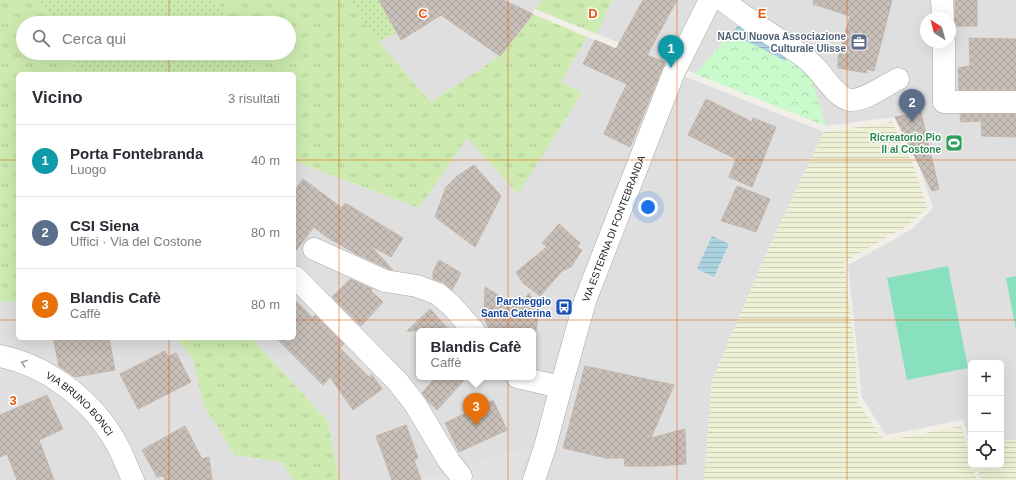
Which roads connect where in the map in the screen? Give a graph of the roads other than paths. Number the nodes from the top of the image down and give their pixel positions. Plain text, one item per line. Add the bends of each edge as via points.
1 (710, 0) edge
2 (723, 0) edge
3 (942, 0) edge
4 (943, 12) edge
5 (944, 48) edge
6 (898, 79) dead end
7 (1016, 102) edge
8 (314, 249) dead end
9 (296, 278) edge
10 (471, 328) edge
11 (0, 356) edge
12 (529, 380) edge
13 (560, 387) junction
14 (461, 476) dead end
15 (133, 480) edge
16 (534, 480) edge

1 - 13 street, VIA ESTERNA DI FONTEBRANDA via 675,69 585,301
2 - 6 street via 812,63 845,98 854,100 866,96
3 - 4 street
5 - 7 street via 944,102
8 - 10 street via 385,281 417,286 438,294
9 - 14 street via 398,382 448,461
15 -> 11 street, VIA BRUNO BONCI via 112,434 80,399 40,370
12 - 13 street
13 - 16 street, VIA ESTERNA DI FONTEBRANDA

